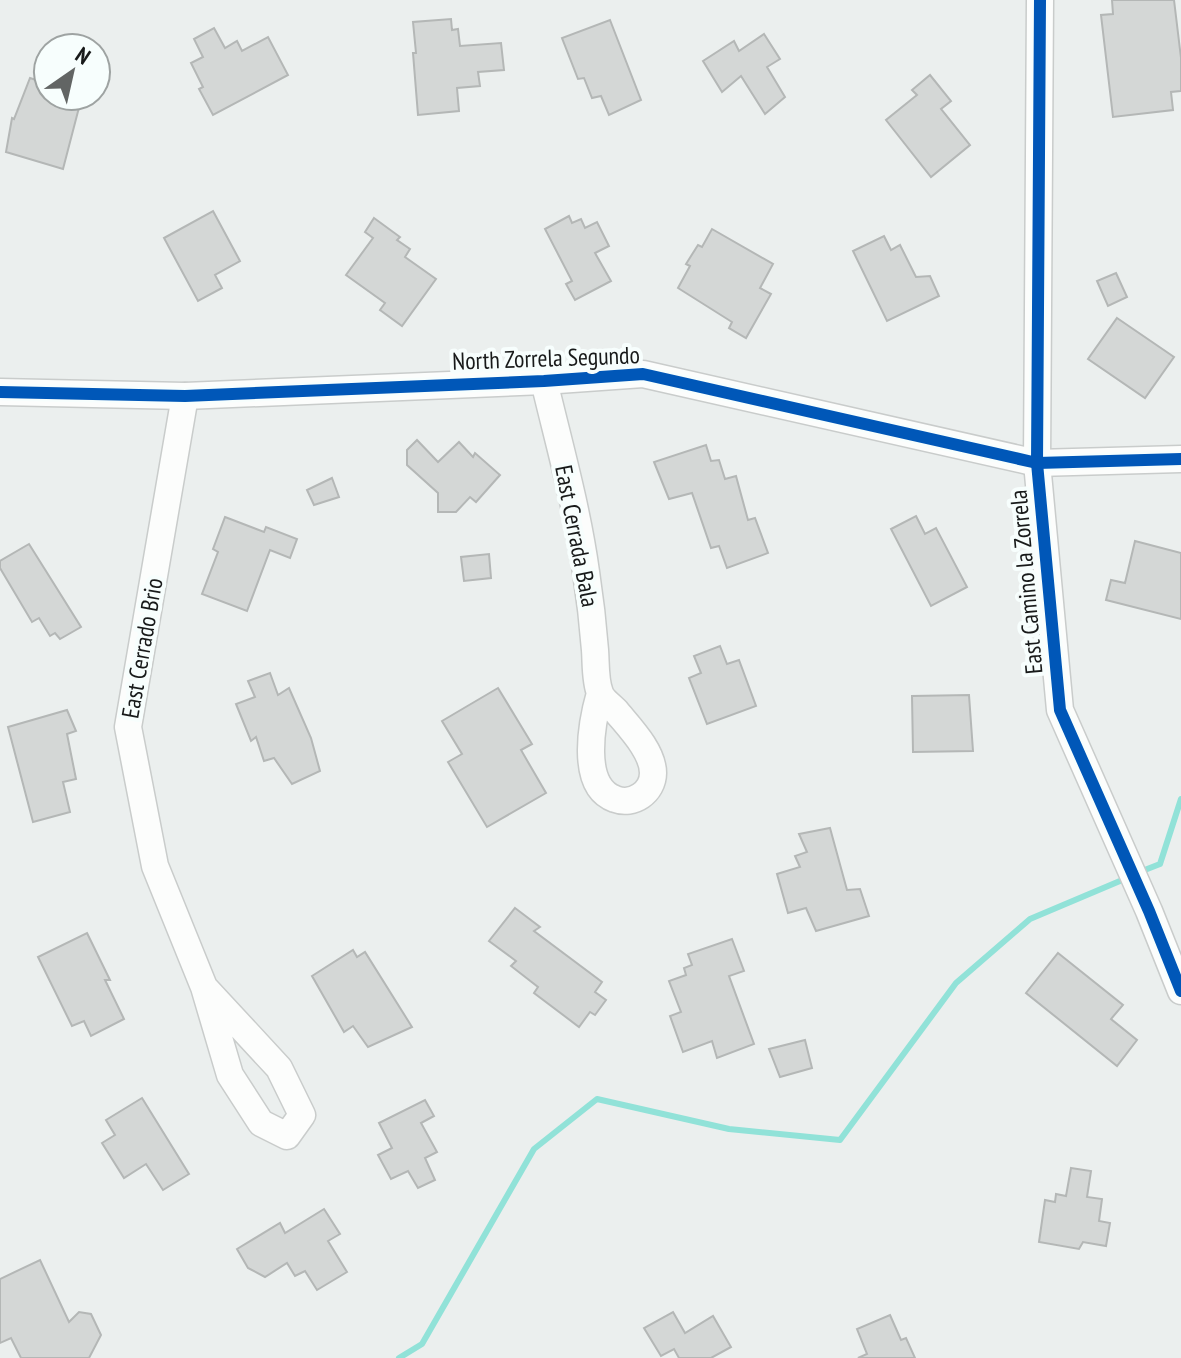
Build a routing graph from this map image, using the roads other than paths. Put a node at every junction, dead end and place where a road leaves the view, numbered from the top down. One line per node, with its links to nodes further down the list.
1 (1040, 0): 6 (street, East Camino la Zorrela)
2 (544, 381): 4 (street, North Zorrela Segundo); 6 (street, North Zorrela Segundo); 7 (street, East Cerrada Bala)
3 (0, 392): 4 (street, North Zorrela Segundo)
4 (185, 396): 8 (street, East Cerrado Brio)
5 (1181, 459): 6 (street, North Zorrela Segundo)
6 (1037, 463): 9 (street, East Camino la Zorrela)
7 (600, 693)
8 (204, 987): 8 (street, East Cerrado Brio)
9 (1181, 991)

